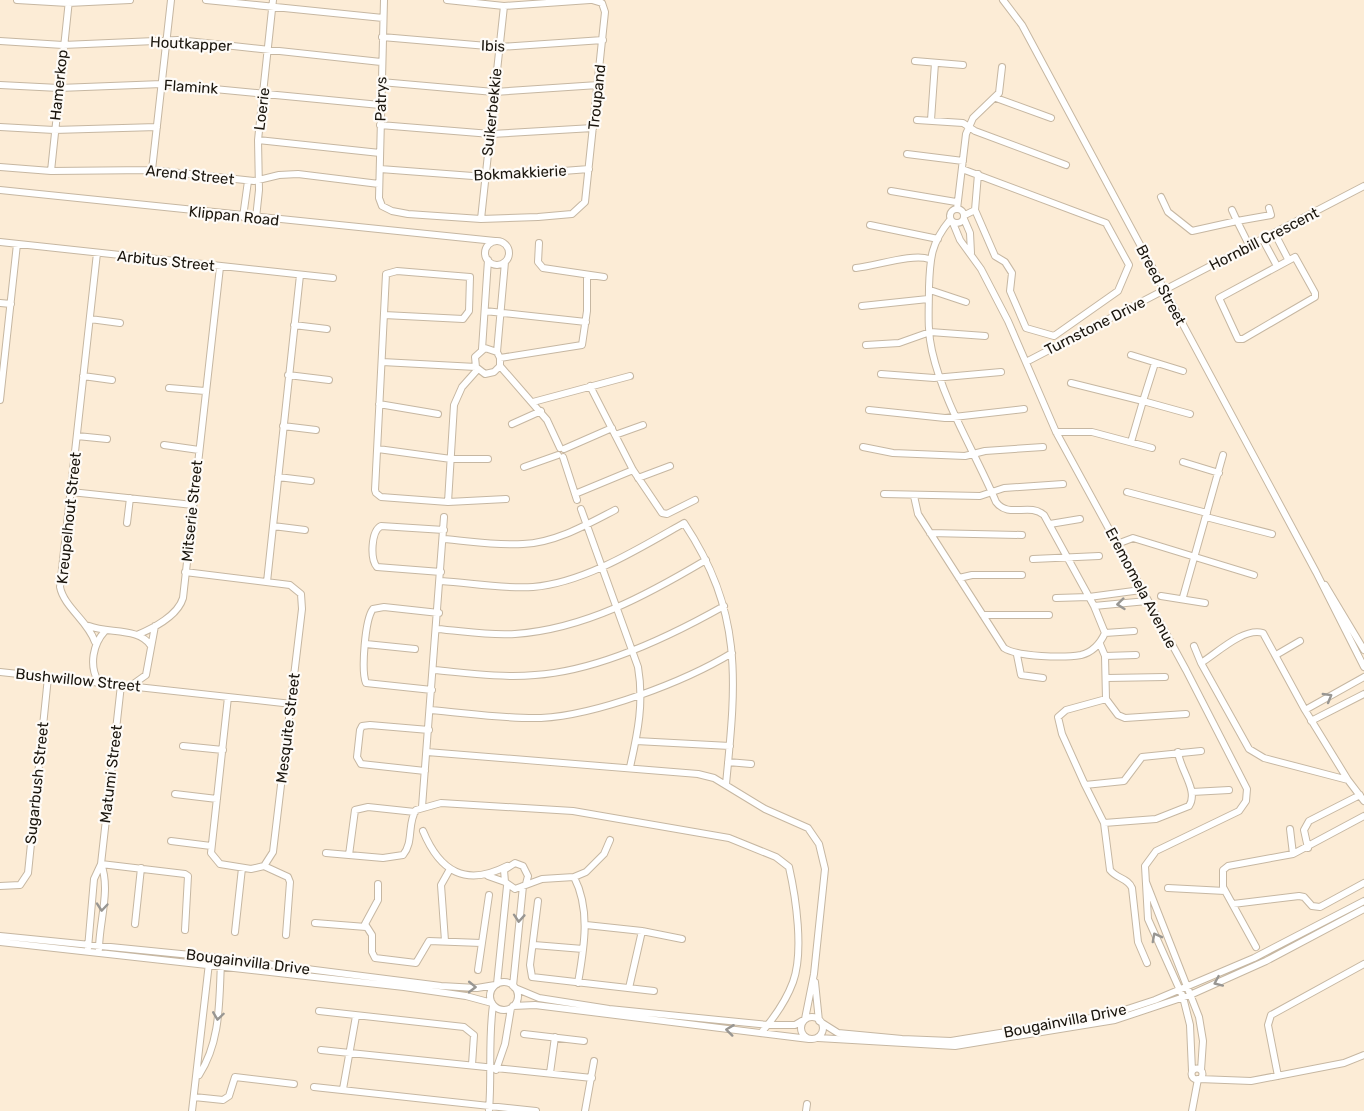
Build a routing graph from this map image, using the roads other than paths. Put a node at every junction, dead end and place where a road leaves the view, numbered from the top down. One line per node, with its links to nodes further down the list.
1 (17, 0): 9 (street)
2 (130, 0): 9 (street)
3 (171, 0): 14 (street)
4 (206, 0): 10 (street)
5 (384, 0): 12 (street, Patrys)
6 (447, 0): 11 (street)
7 (591, 0): 11 (street); 15 (street, Troupand)
8 (1003, 0): 99 (street, Breed Street)
9 (68, 2): 17 (street, Hamerkop)
10 (273, 4): 12 (street); 19 (street, Loerie)
11 (504, 6): 18 (street, Suikerbekkie)
12 (383, 18): 13 (street, Patrys)
13 (382, 37): 18 (street, Ibis); 21 (street, Patrys)
14 (168, 40): 17 (street, Houtkapper); 19 (street, Houtkapper); 26 (street)
15 (603, 40): 18 (street, Ibis); 28 (street, Troupand)
16 (0, 41): 17 (street, Houtkapper)
17 (63, 45): 29 (street, Hamerkop)
18 (499, 47): 30 (street, Suikerbekkie)
19 (268, 50): 21 (street, Houtkapper); 31 (street, Loerie)
20 (915, 61): 22 (street)
21 (381, 62): 25 (street, Patrys)
22 (935, 63): 23 (street); 36 (street)
23 (963, 65)
24 (1002, 68): 32 (street)
25 (381, 82): 30 (street); 33 (street, Patrys)
26 (162, 84): 29 (street, Flamink); 31 (street, Flamink); 40 (street)
27 (0, 85): 29 (street, Flamink)
28 (598, 85): 30 (street); 41 (street, Troupand)
29 (59, 88): 42 (street, Hamerkop)
30 (494, 92): 43 (street, Suikerbekkie)
31 (264, 94): 33 (street, Flamink); 44 (street, Loerie)
32 (996, 99): 34 (street); 38 (street)
33 (380, 105): 37 (street, Patrys)
34 (1051, 118)
35 (917, 120): 36 (street)
36 (931, 120): 38 (street)
37 (380, 125): 43 (street); 45 (street, Patrys)
38 (968, 126): 47 (street); 48 (street)
39 (0, 127): 42 (street)
40 (157, 127): 42 (street); 53 (street)
41 (593, 128): 43 (street); 51 (street, Troupand)
42 (54, 130): 54 (street, Hamerkop)
43 (490, 135): 56 (street, Suikerbekkie)
44 (258, 140): 45 (street); 58 (street, Loerie)
45 (380, 153): 50 (street, Patrys)
46 (907, 154): 47 (street)
47 (963, 161): 52 (street)
48 (1066, 165)
49 (0, 167): 54 (street, Arend Street)
50 (380, 169): 56 (street, Bokmakkierie); 59 (street, Patrys)
51 (589, 169): 56 (street, Bokmakkierie); 71 (street, Troupand)
52 (962, 169): 55 (street); 64 (street)
53 (152, 170): 54 (street, Arend Street); 57 (street, Arend Street)
54 (51, 171)
55 (978, 174): 66 (street); 66 (street)
56 (486, 177): 71 (street, Suikerbekkie)
57 (248, 181): 58 (street, Arend Street); 68 (street)
58 (258, 181): 59 (street, Arend Street); 70 (street, Loerie)
59 (379, 184): 71 (street, Patrys)
60 (1364, 186): 75 (street, Hornbill Crescent)
61 (0, 190): 68 (street, Klippan Road)
62 (891, 191): 64 (street)
63 (1161, 197): 73 (street)
64 (957, 205): 69 (street); 72 (street)
65 (1269, 208): 73 (street)
66 (975, 210): 69 (street)
67 (1232, 210): 73 (street)
68 (243, 217): 70 (street, Klippan Road)
69 (964, 217): 72 (street); 86 (street, Eremomela Avenue)
70 (256, 218): 76 (street, Klippan Road)
71 (481, 219)
72 (952, 221): 77 (street); 86 (street, Eremomela Avenue)
73 (1237, 221): 83 (street)
74 (870, 225): 77 (street)
75 (1275, 234): 78 (street, Hornbill Crescent); 88 (street)
76 (468, 239): 80 (street, Klippan Road); 84 (street, Klippan Road)
77 (938, 239): 87 (street)
78 (1263, 240): 83 (street, Hornbill Crescent); 91 (street)
79 (0, 242): 82 (street, Arbitus Street)
80 (495, 242): 84 (street); 90 (street)
81 (539, 243): 95 (street)
82 (17, 244): 85 (street, Arbitus Street); 103 (street)
83 (1250, 247): 99 (street, Hornbill Crescent)
84 (486, 249): 89 (street)
85 (97, 253): 92 (street, Arbitus Street); 108 (street, Kreupelhout Street)
86 (971, 254): 121 (street, Eremomela Avenue)
87 (929, 259): 93 (street); 98 (street)
88 (1288, 259): 91 (street); 91 (street)
89 (488, 260): 90 (street); 105 (street)
90 (505, 262): 106 (street)
91 (1277, 266)
92 (220, 267): 94 (street, Arbitus Street); 137 (street, Mitserie Street)
93 (856, 268)
94 (300, 275): 97 (street, Arbitus Street); 111 (street)
95 (587, 276): 96 (street); 109 (street)
96 (604, 277)
97 (333, 278)
98 (930, 290): 100 (street); 101 (street)
99 (1164, 291): 121 (street, Turnstone Drive); 212 (street, Breed Street)
100 (928, 299): 104 (street); 113 (street)
101 (966, 302)
102 (0, 303): 103 (street)
103 (11, 304): 117 (street)
104 (862, 306)
105 (485, 310): 106 (street); 116 (street)
106 (502, 312): 109 (street); 118 (street)
107 (384, 315): 107 (street); 120 (street)
108 (90, 319): 110 (street); 129 (street, Kreupelhout Street)
109 (586, 322): 118 (street)
110 (120, 323)
111 (294, 325): 112 (street); 128 (street)
112 (327, 328)
113 (930, 332): 114 (street); 115 (street); 131 (street)
114 (985, 336)
115 (866, 345)
116 (482, 349): 118 (street); 124 (street)
117 (2, 355): 138 (street)
118 (499, 355): 123 (street)
119 (1131, 356): 122 (street)
120 (382, 362): 124 (street); 141 (street)
121 (1026, 362): 153 (street, Eremomela Avenue)
122 (1155, 363): 125 (street); 139 (street)
123 (500, 366): 124 (street); 140 (street)
124 (477, 368): 167 (street)
125 (1183, 371)
126 (1001, 372): 131 (street)
127 (881, 374): 131 (street)
128 (288, 375): 133 (street); 150 (street)
129 (83, 376): 132 (street); 155 (street, Kreupelhout Street)
130 (630, 376): 135 (street)
131 (941, 377): 147 (street)
132 (112, 380)
133 (329, 380)
134 (1071, 383): 139 (street)
135 (590, 386): 140 (street); 151 (street)
136 (170, 388): 137 (street)
137 (205, 391): 163 (street, Mitserie Street)
138 (0, 400)
139 (1143, 401): 146 (street); 157 (street)
140 (533, 402): 144 (street)
141 (379, 404): 145 (street); 162 (street)
142 (869, 410): 147 (street)
143 (1024, 410): 147 (street)
144 (541, 411): 148 (street); 164 (street)
145 (438, 414)
146 (1190, 414)
147 (956, 416): 165 (street)
148 (512, 424)
149 (643, 425): 154 (street)
150 (283, 426): 152 (street); 174 (street)
151 (612, 428): 154 (street); 164 (street)
152 (316, 430)
153 (1056, 432): 157 (street); 203 (street, Eremomela Avenue)
154 (615, 435): 172 (street)
155 (77, 436): 156 (street, Kreupelhout Street); 179 (street, Kreupelhout Street)
156 (106, 439)
157 (1131, 442): 161 (street)
158 (164, 445): 163 (street, Mitserie Street)
159 (863, 447): 165 (street)
160 (1043, 447): 165 (street)
161 (1152, 448)
162 (378, 449): 167 (street); 186 (street)
163 (199, 450): 187 (street, Mitserie Street)
164 (561, 452): 171 (street); 172 (street)
165 (974, 454): 178 (street)
166 (1223, 455): 173 (street)
167 (451, 459): 168 (street); 186 (street)
168 (488, 459)
169 (1183, 462): 173 (street)
170 (670, 466): 175 (street)
171 (524, 467)
172 (633, 470): 175 (street)
173 (1219, 473): 190 (street)
174 (278, 477): 176 (street); 196 (street)
175 (638, 478): 185 (street)
176 (311, 481)
177 (1063, 484): 178 (street)
178 (991, 491): 182 (street); 194 (street)
179 (71, 492): 183 (street); 231 (street, Kreupelhout Street)
180 (1127, 492): 190 (street)
181 (884, 494): 182 (street)
182 (914, 496): 199 (street)
183 (130, 498): 187 (street); 193 (street)
184 (506, 499): 186 (street)
185 (695, 500)
186 (448, 502)
187 (192, 505): 210 (street, Mitserie Street)
188 (581, 508): 195 (street)
189 (615, 510): 195 (street)
190 (1206, 515): 200 (street); 205 (street)
191 (444, 517): 198 (street)
192 (1080, 519): 194 (street)
193 (127, 523)
194 (1050, 524): 206 (street)
195 (587, 525): 202 (street); 209 (street)
196 (273, 526): 197 (street); 217 (street)
197 (305, 530)
198 (444, 530): 202 (street); 211 (street)
199 (930, 533): 201 (street); 215 (street)
200 (1272, 534)
201 (1022, 535)
202 (443, 538): 211 (street)
203 (1117, 544): 205 (street); 218 (street, Eremomela Avenue)
204 (1099, 556): 206 (street)
205 (1194, 558): 214 (street); 221 (street)
206 (1068, 559): 208 (street); 220 (street)
207 (706, 560): 209 (street); 225 (street); 227 (street)
208 (1033, 560)
209 (603, 567): 216 (street); 227 (street)
210 (185, 572): 217 (street); 232 (street)
211 (441, 572): 216 (street)
212 (1316, 572): 246 (street, Breed Street); 254 (street, Breed Street)
213 (1022, 575): 215 (street)
214 (1254, 575)
215 (959, 578): 229 (street)
216 (441, 581): 228 (street)
217 (267, 582): 273 (street, Mesquite Street)
218 (1141, 590): 220 (street); 223 (street, Eremomela Avenue)
219 (1161, 596): 221 (street)
220 (1089, 597): 222 (street); 226 (street)
221 (1184, 597): 224 (street)
222 (1056, 598)
223 (1147, 601): 226 (street, one-way to 226); 320 (street, Eremomela Avenue)
224 (1205, 603)
225 (724, 606): 245 (street); 247 (street)
226 (1094, 606): 236 (street)
227 (618, 609): 233 (street); 245 (street)
228 (438, 613): 233 (street); 240 (street)
229 (983, 615): 230 (street); 248 (street)
230 (1048, 615)
231 (89, 626): 234 (street); 239 (street, Kreupelhout Street)
232 (155, 626): 237 (street); 242 (street)
233 (437, 629): 255 (street)
234 (105, 631): 237 (street); 239 (street)
235 (1134, 631): 236 (street)
236 (1105, 633): 241 (street)
237 (138, 635): 242 (street)
238 (1300, 641): 250 (street)
239 (95, 642): 253 (street)
240 (366, 644): 244 (street); 268 (street)
241 (1100, 644): 248 (street); 251 (street)
242 (151, 646): 256 (street)
243 (1194, 646): 252 (street)
244 (415, 649)
245 (633, 650): 255 (street); 269 (street)
246 (1364, 650)
247 (732, 653): 269 (street); 281 (street)
248 (1017, 654): 261 (street)
249 (1136, 655): 251 (street)
250 (1276, 655): 252 (street); 275 (street)
251 (1105, 656): 262 (street)
252 (1202, 663): 290 (street)
253 (93, 666): 263 (street); 264 (street)
254 (1364, 668)
255 (434, 670): 268 (street)
256 (147, 671): 266 (street); 267 (street, Bushwillow Street)
257 (0, 672): 258 (street, Bushwillow Street)
258 (48, 677): 263 (street, Bushwillow Street); 326 (street, Sugarbush Street)
259 (1165, 677): 262 (street)
260 (1364, 677): 275 (street, one-way to 260)
261 (1043, 678)
262 (1107, 678): 272 (street)
263 (84, 680): 264 (street, Bushwillow Street)
264 (98, 681): 265 (street, Bushwillow Street)
265 (122, 685): 266 (street, Bushwillow Street); 311 (street, Matumi Street)
266 (132, 686): 267 (street, Bushwillow Street)
267 (157, 688): 271 (street, Bushwillow Street)
268 (432, 690): 274 (street)
269 (643, 693): 274 (street); 279 (street)
270 (1364, 694): 277 (street)
271 (228, 697): 273 (street, Bushwillow Street); 282 (street)
272 (1106, 699): 276 (street); 292 (street)
273 (292, 704): 312 (street, Mesquite Street)
274 (430, 710): 278 (street)
275 (1305, 710): 277 (street)
276 (1186, 714)
277 (1311, 721): 290 (street)
278 (429, 730): 284 (street); 289 (street)
279 (636, 741): 281 (street); 288 (street)
280 (183, 746): 282 (street)
281 (730, 746): 286 (street)
282 (223, 750): 297 (street)
283 (1202, 750): 285 (street)
284 (427, 752): 288 (street); 289 (street)
285 (1178, 752): 292 (street); 294 (street)
286 (728, 762): 287 (street); 291 (street)
287 (751, 764)
288 (630, 767): 291 (street)
289 (425, 771): 298 (street)
290 (1348, 780): 296 (street)
291 (726, 784): 358 (street)
292 (1085, 785): 301 (street)
293 (1229, 790): 294 (street)
294 (1192, 792): 301 (street)
295 (175, 794): 297 (street)
296 (1362, 798): 307 (street)
297 (217, 799): 306 (street)
298 (422, 807): 299 (street); 373 (street)
299 (415, 812): 310 (street); 310 (street)
300 (1364, 816): 307 (street)
301 (1104, 823): 354 (street)
302 (1290, 829): 309 (street)
303 (423, 831): 316 (street)
304 (610, 840): 319 (street)
305 (171, 841): 306 (street)
306 (211, 846): 315 (street)
307 (1308, 848): 309 (street)
308 (326, 853): 310 (street)
309 (1293, 854): 328 (street)
310 (349, 855)
311 (101, 864): 314 (street); 348 (street, Matumi Street); 350 (street, Matumi Street, one-way to 350)
312 (264, 866): 315 (street); 341 (street)
313 (507, 866): 317 (street); 318 (street); 324 (street)
314 (141, 868): 335 (street); 338 (street)
315 (242, 868): 340 (street)
316 (450, 868): 318 (street); 344 (street)
317 (526, 868): 321 (street); 325 (street)
318 (488, 876): 324 (street)
319 (574, 877): 321 (street); 336 (street)
320 (1144, 878): 363 (street, Eremomela Avenue); 363 (street, Eremomela Avenue, one-way to 320)
321 (542, 879): 325 (street)
322 (1364, 883): 332 (street)
323 (378, 884): 337 (street)
324 (506, 884): 325 (street); 360 (street)
325 (524, 885): 361 (street, one-way to 361)
326 (0, 886)
327 (1168, 888): 328 (street)
328 (1225, 891): 332 (street)
329 (489, 895): 346 (street)
330 (538, 901): 347 (street)
331 (1364, 901): 363 (street, Bougainvilla Drive)
332 (1233, 904): 349 (street)
333 (1364, 909): 365 (street, Bougainvilla Drive, one-way to 365)
334 (315, 923): 337 (street)
335 (135, 924)
336 (586, 925): 339 (street); 351 (street)
337 (366, 927): 344 (street)
338 (185, 930)
339 (642, 931): 343 (street); 362 (street)
340 (235, 932)
341 (286, 935)
342 (0, 936): 348 (street, Bougainvilla Drive)
343 (682, 939)
344 (445, 940): 346 (street)
345 (0, 942): 348 (street, Bougainvilla Drive)
346 (481, 943): 357 (street)
347 (534, 945): 351 (street); 359 (street)
348 (88, 947): 350 (street, Bougainvilla Drive)
349 (1256, 947)
350 (99, 948): 353 (street, Bougainvilla Drive)
351 (583, 950): 359 (street)
352 (221, 958): 353 (street, Bougainvilla Drive); 356 (street); 360 (street, Bougainvilla Drive, one-way to 360)
353 (209, 961): 356 (street, Bougainvilla Drive); 395 (street)
354 (1147, 963)
355 (1364, 964): 393 (street)
356 (220, 966): 366 (street, Bougainvilla Drive); 395 (street, one-way to 395)
357 (478, 970)
358 (814, 974): 370 (street); 371 (street)
359 (578, 983): 362 (street)
360 (496, 984): 361 (street, Bougainvilla Drive); 366 (street)
361 (514, 987): 367 (street); 373 (street, Bougainvilla Drive)
362 (629, 988): 364 (street)
363 (1184, 988): 365 (street, Eremomela Avenue); 372 (street, Bougainvilla Drive)
364 (654, 991)
365 (1187, 996): 372 (street, Bougainvilla Drive); 374 (street, Eremomela Avenue); 375 (street, Eremomela Avenue)
366 (492, 1004): 367 (street, Bougainvilla Drive); 388 (street)
367 (512, 1007): 376 (street, Bougainvilla Drive, one-way to 367); 389 (street)
368 (319, 1011): 369 (street)
369 (356, 1016): 384 (street); 387 (street)
370 (806, 1019): 371 (street, Bougainvilla Drive); 373 (street, Bougainvilla Drive); 379 (street)
371 (819, 1020): 380 (street); 381 (street, Bougainvilla Drive)
372 (1081, 1024): 381 (street, Bougainvilla Drive)
373 (768, 1026): 376 (street)
374 (1202, 1031): 375 (street); 390 (street, Eremomela Avenue)
375 (1191, 1032): 394 (street, Eremomela Avenue)
376 (761, 1033): 379 (street, Bougainvilla Drive)
377 (524, 1034): 378 (street)
378 (555, 1037): 382 (street); 391 (street)
379 (809, 1038): 380 (street, Bougainvilla Drive)
380 (818, 1038): 381 (street, Bougainvilla Drive)
381 (984, 1040)
382 (584, 1041)
383 (321, 1050): 384 (street)
384 (350, 1053): 387 (street); 400 (street)
385 (1364, 1055): 393 (street)
386 (594, 1061): 396 (street)
387 (472, 1065): 388 (street)
388 (488, 1067): 389 (street); 392 (street)
389 (498, 1068): 391 (street); 392 (street)
390 (1201, 1071): 394 (street); 394 (street); 397 (street)
391 (550, 1073): 396 (street)
392 (492, 1075): 402 (street)
393 (1278, 1076): 397 (street)
394 (1195, 1077): 397 (street); 406 (street, Eremomela Avenue)
395 (197, 1078): 401 (street)
396 (592, 1078): 405 (street)
397 (1215, 1080)
398 (294, 1084): 401 (street)
399 (314, 1087): 400 (street)
400 (343, 1089): 402 (street)
401 (194, 1097): 403 (street)
402 (489, 1109): 404 (street)
403 (192, 1111)
404 (536, 1111)
405 (585, 1111)
406 (1192, 1111)

